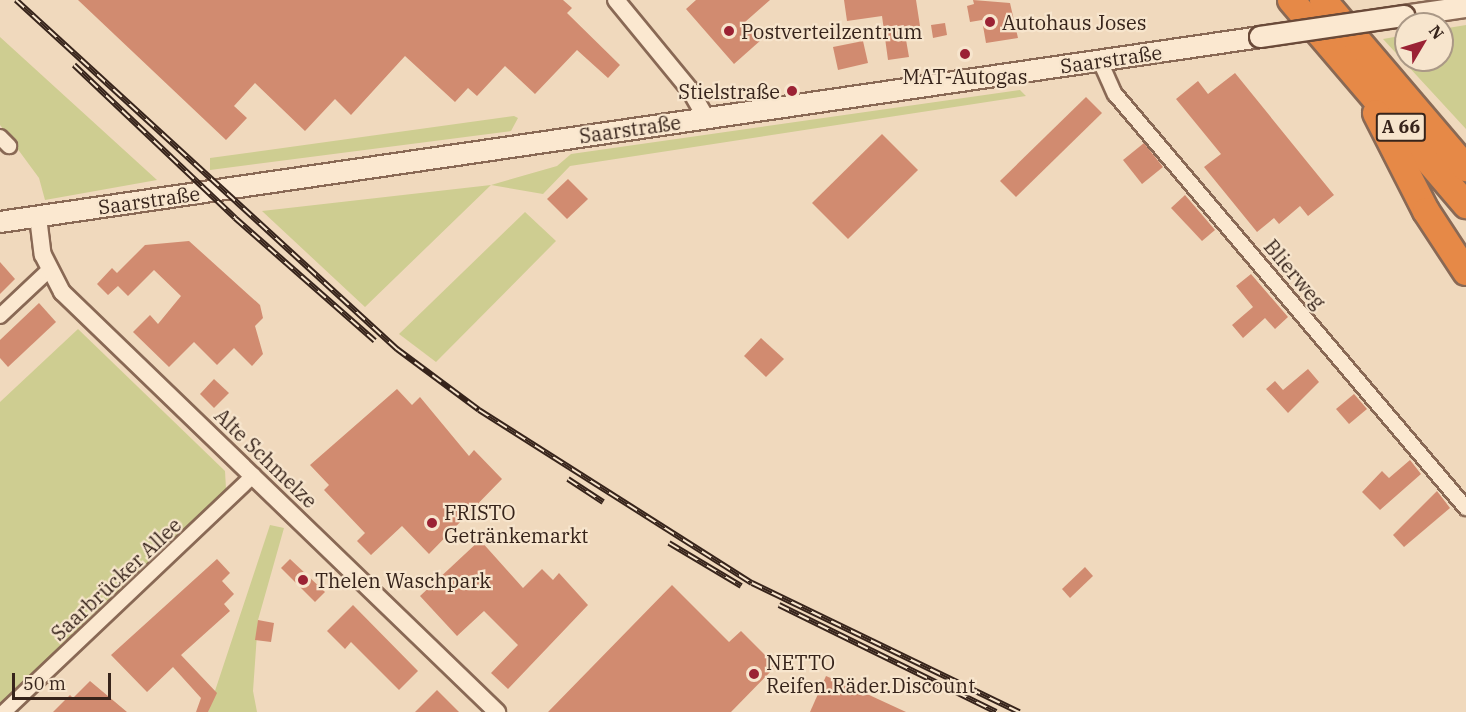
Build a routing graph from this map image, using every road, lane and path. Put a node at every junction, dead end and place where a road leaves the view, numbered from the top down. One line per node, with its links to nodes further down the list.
1 (616, 0): 8 (street)
2 (1291, 0): 5 (highway, A 66)
3 (1323, 0): 7 (highway, A 66)
4 (1466, 7): 6 (main road, Saarstraße, bridge)
5 (1336, 50): 11 (highway, A 66); 15 (highway)
6 (1100, 61): 8 (main road, Saarstraße); 18 (street, Blierweg)
7 (1393, 79): 9 (highway); 10 (highway, A 66)
8 (706, 117): 12 (main road, Saarstraße)
9 (1466, 144)
10 (1466, 168)
11 (1466, 205)
12 (38, 217): 13 (main road, Saarstraße); 14 (street, Alte Schmelze)
13 (0, 222)
14 (49, 270): 16 (street); 17 (street, Alte Schmelze)
15 (1466, 272)
16 (0, 316)
17 (254, 475): 19 (street, Saarbrücker Allee); 20 (street, Alte Schmelze)
18 (1466, 508)
19 (4, 712)
20 (497, 712)

